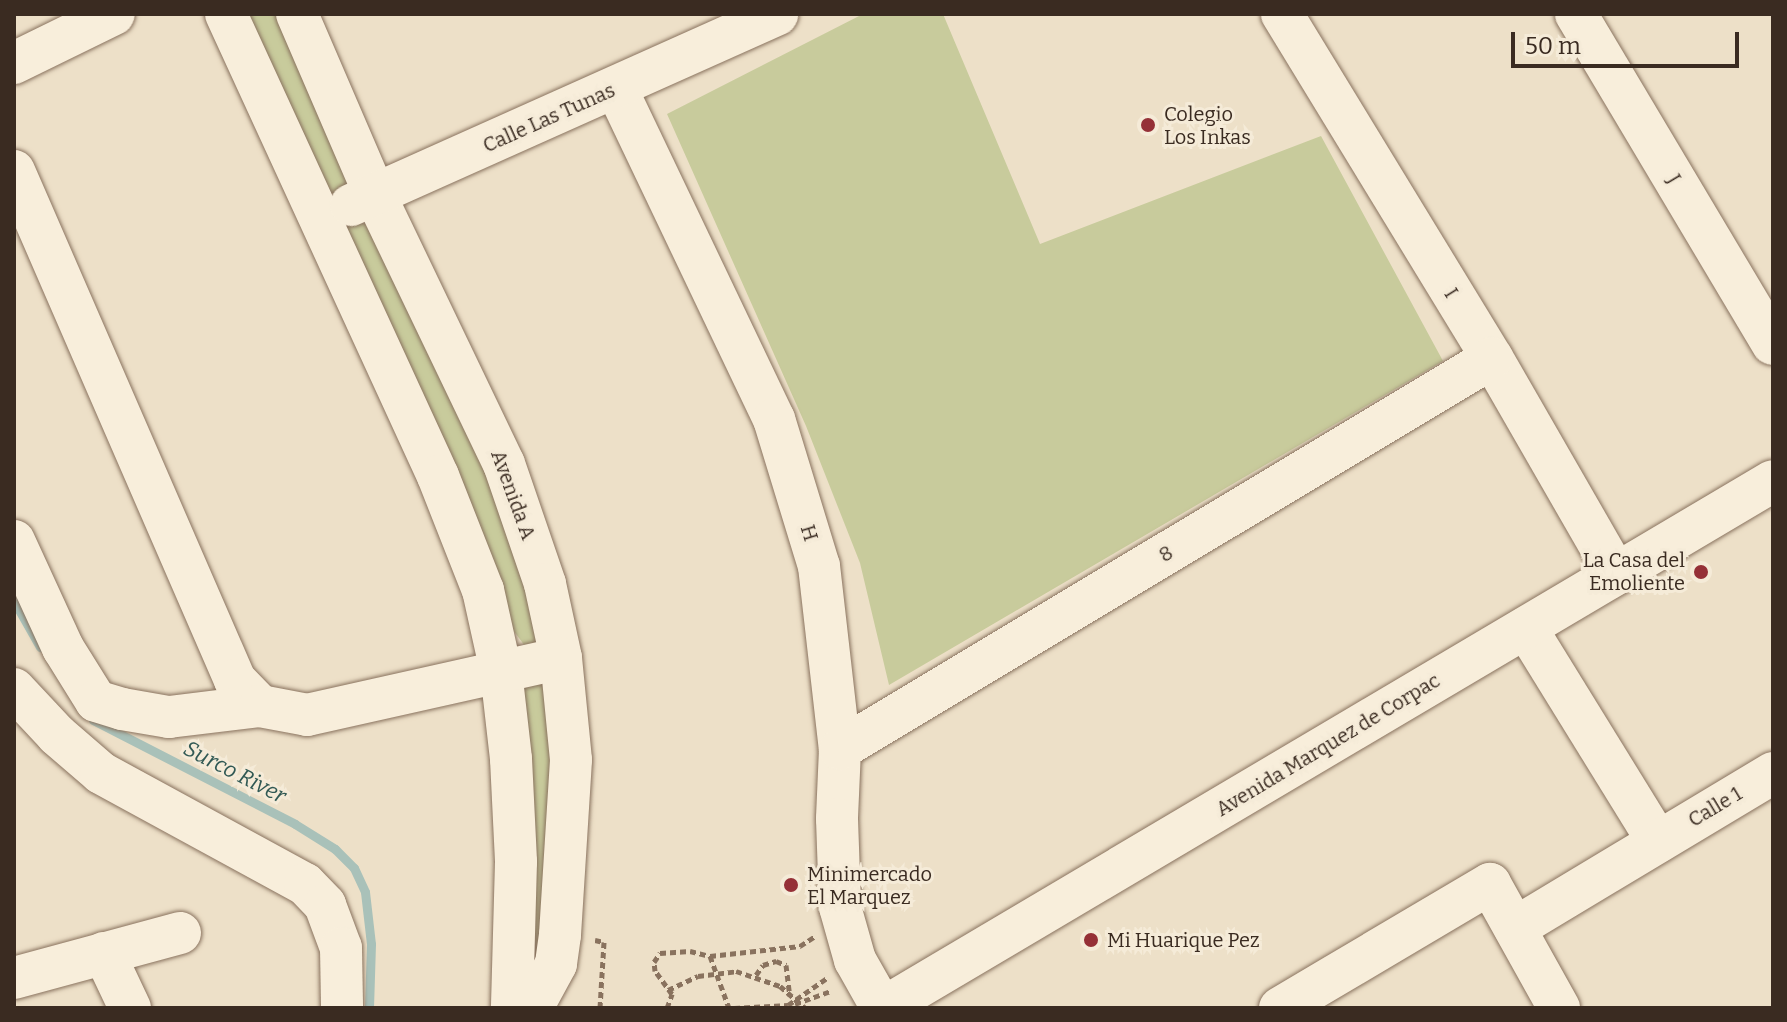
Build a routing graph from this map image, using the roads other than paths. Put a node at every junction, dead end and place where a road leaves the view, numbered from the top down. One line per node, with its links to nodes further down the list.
1 (114, 14): 7 (street)
2 (226, 14): 11 (street)
3 (297, 14): 10 (street, Avenida A)
4 (777, 14): 8 (street, Calle Las Tunas)
5 (1282, 14): 13 (street, I)
6 (1576, 14): 12 (street, J)
7 (14, 63)
8 (616, 88): 10 (street, Calle Las Tunas); 22 (street, H)
9 (14, 171): 21 (street)
10 (375, 195): 11 (street, Calle Las Tunas); 18 (street, Avenida A)
11 (319, 218): 19 (street)
12 (1773, 344)
13 (1492, 358): 16 (street, I); 22 (street, 8)
14 (1773, 481): 16 (street, Avenida Marquez de Corpac)
15 (14, 541): 21 (street)
16 (1616, 574): 17 (street, Avenida Marquez de Corpac)
17 (1526, 628): 24 (street); 28 (street, Avenida Marquez de Corpac)
18 (561, 658): 19 (street); 35 (street, Avenida A)
19 (501, 671): 21 (street); 34 (street)
20 (14, 689): 33 (street)
21 (260, 706)
22 (840, 749): 28 (street, H)
23 (1773, 773): 24 (street, Calle 1)
24 (1658, 842): 25 (street, Calle 1)
25 (1515, 928): 30 (street); 31 (street)
26 (180, 933): 27 (street)
27 (104, 953): 29 (street); 32 (street)
28 (866, 975)
29 (14, 978)
30 (1545, 1003)
31 (1287, 1006)
32 (130, 1008)
33 (342, 1008)
34 (512, 1008)
35 (532, 1008)

